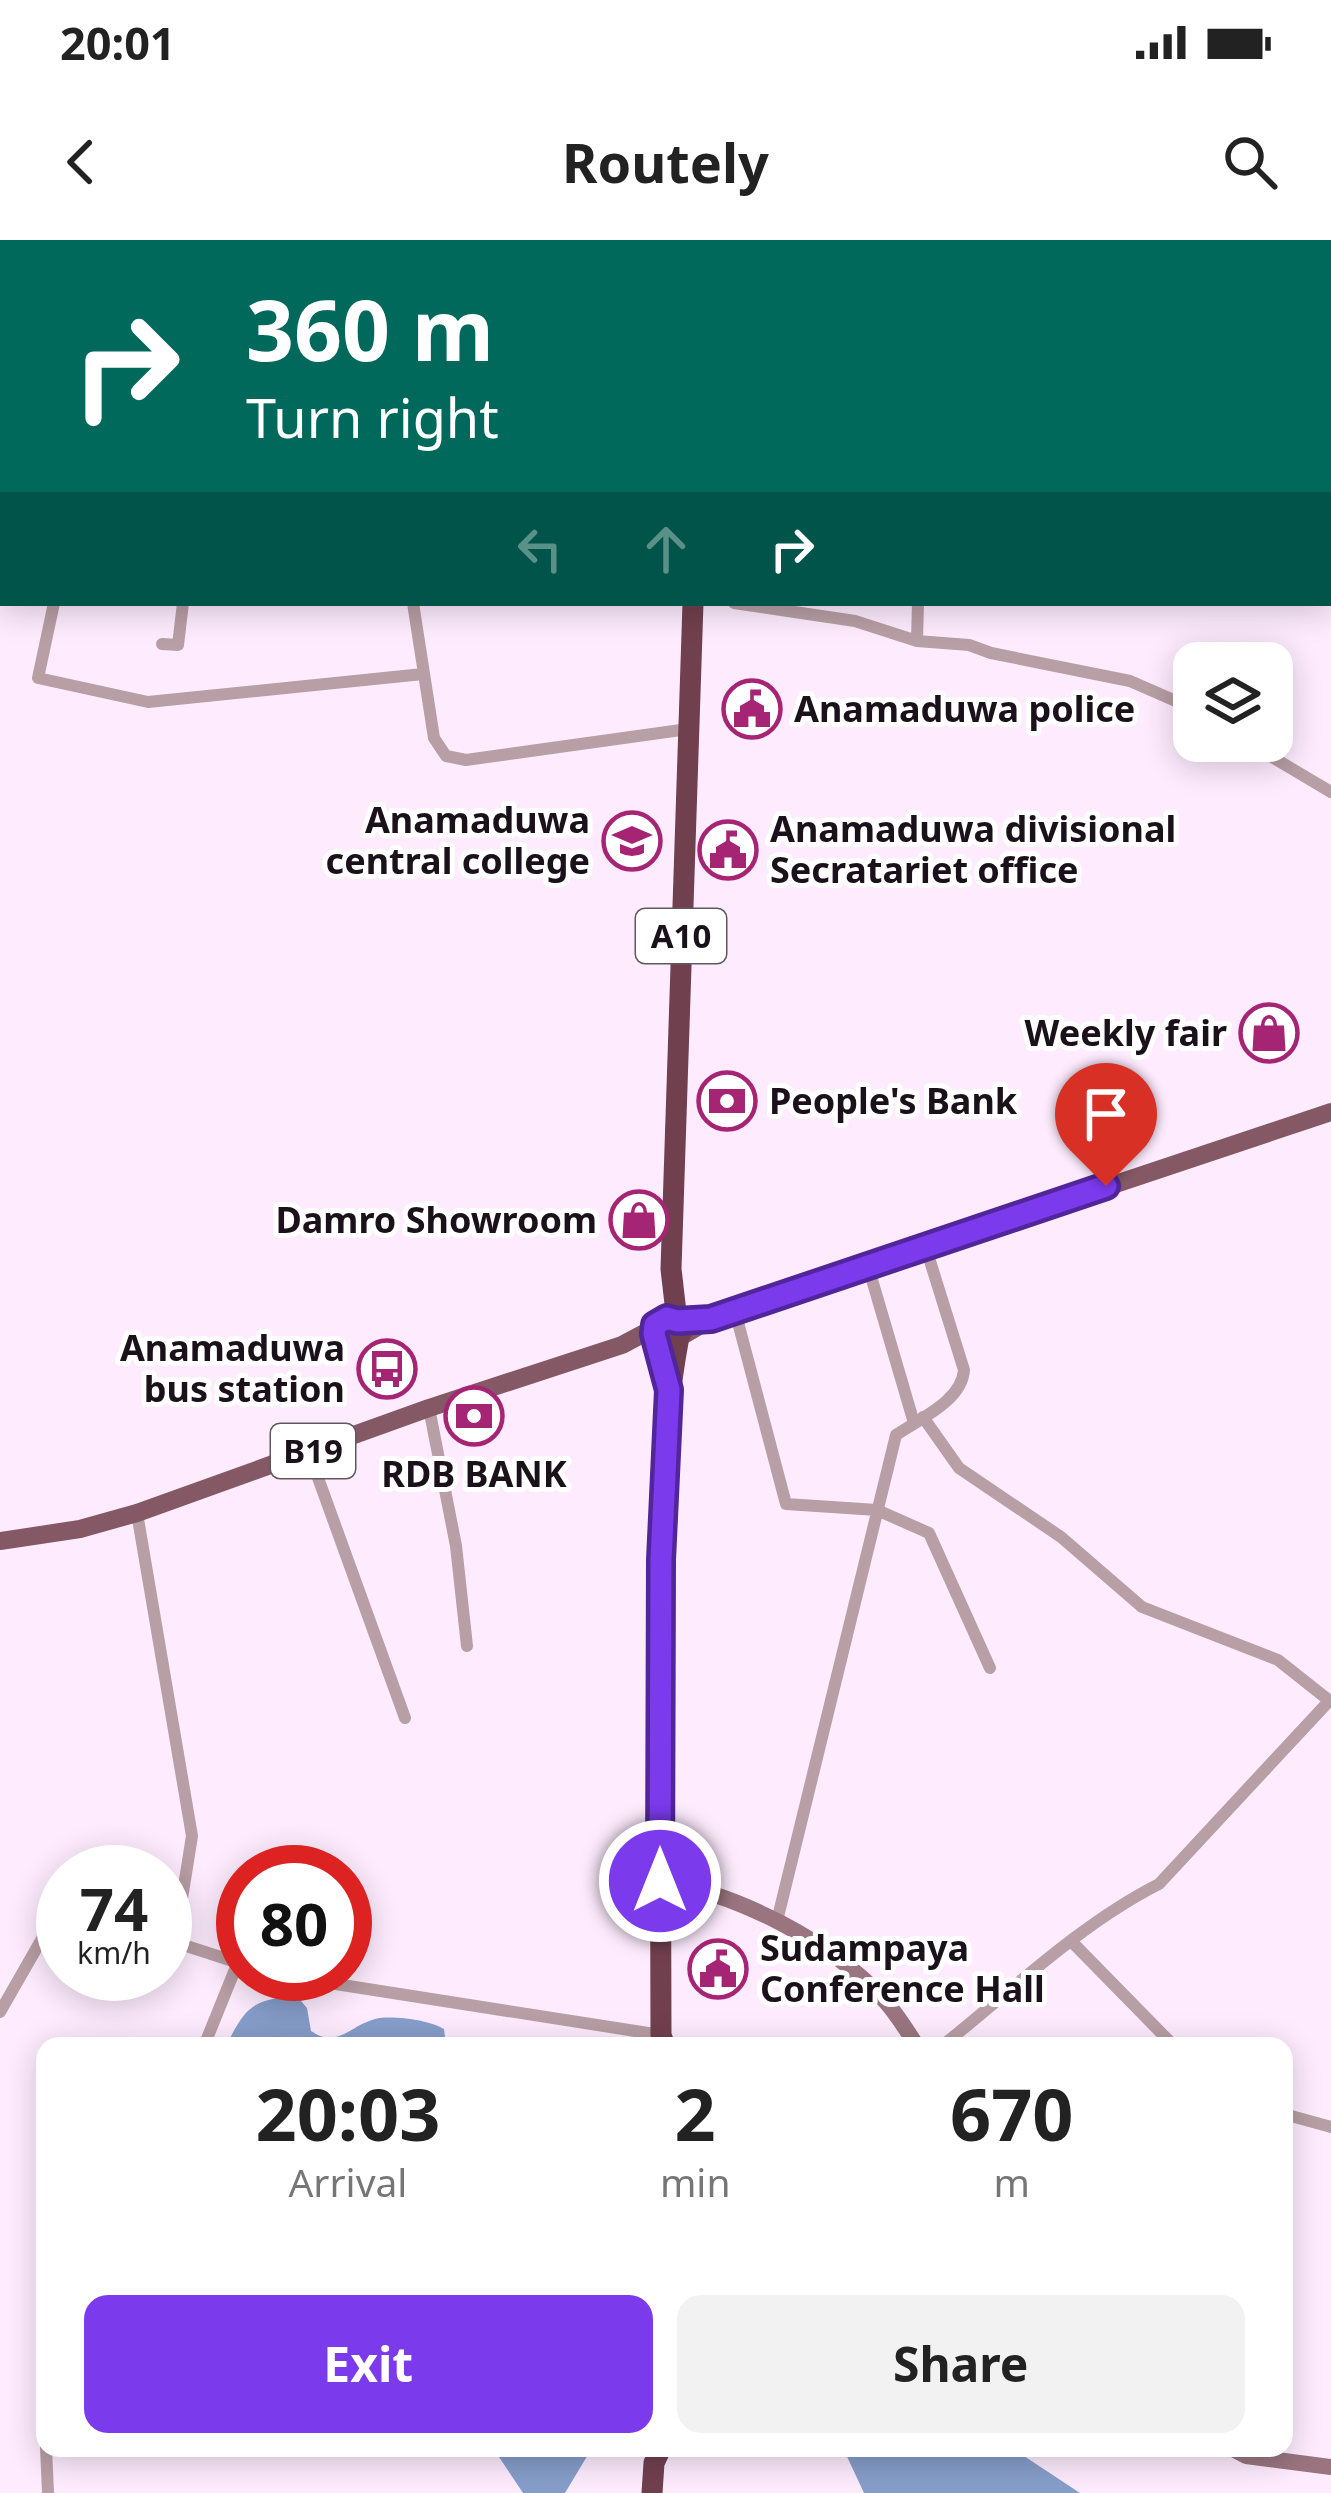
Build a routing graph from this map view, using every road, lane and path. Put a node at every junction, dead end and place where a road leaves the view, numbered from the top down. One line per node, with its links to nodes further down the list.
1 (52, 606): 9 (street)
2 (183, 606): 8 (street)
3 (413, 606): 9 (street)
4 (693, 606): 11 (highway, A10)
5 (754, 606): 7 (street)
6 (918, 606): 7 (street)
7 (917, 641): 10 (street)
8 (162, 644)
9 (423, 674): 11 (street)
10 (1173, 699)
11 (688, 729): 18 (highway, A10)
12 (1280, 762): 13 (street)
13 (1331, 793)
14 (1331, 1112): 15 (main road)
15 (926, 1245): 16 (main road); 20 (street)
16 (868, 1267): 17 (main road); 20 (street)
17 (735, 1311): 18 (main road); 22 (street)
18 (668, 1332): 19 (main road, B19); 30 (highway, A10)
19 (429, 1408): 21 (main road, B19); 25 (street)
20 (918, 1420): 22 (street); 27 (street)
21 (310, 1453): 23 (main road, B19); 28 (street)
22 (877, 1510): 26 (street); 31 (street)
23 (137, 1513): 24 (main road, B19); 29 (street)
24 (0, 1541)
25 (466, 1646)
26 (990, 1668)
27 (1330, 1701): 32 (street)
28 (405, 1718)
29 (190, 1845)
30 (660, 1881): 31 (street); 39 (highway, A10)
31 (777, 1921): 40 (street)
32 (1072, 1942): 41 (street); 42 (street)
33 (36, 1948): 36 (street)
34 (372, 1991): 38 (street)
35 (224, 2001): 37 (street)
36 (0, 2012)
37 (208, 2037)
38 (645, 2037)
39 (663, 2037)
40 (911, 2037)
41 (953, 2037)
42 (1165, 2037)
43 (1293, 2116): 44 (street)
44 (1331, 2127)
45 (46, 2457): 49 (street)
46 (657, 2457): 50 (highway)
47 (1254, 2457): 48 (street)
48 (1331, 2467)
49 (48, 2493)
50 (652, 2493)

